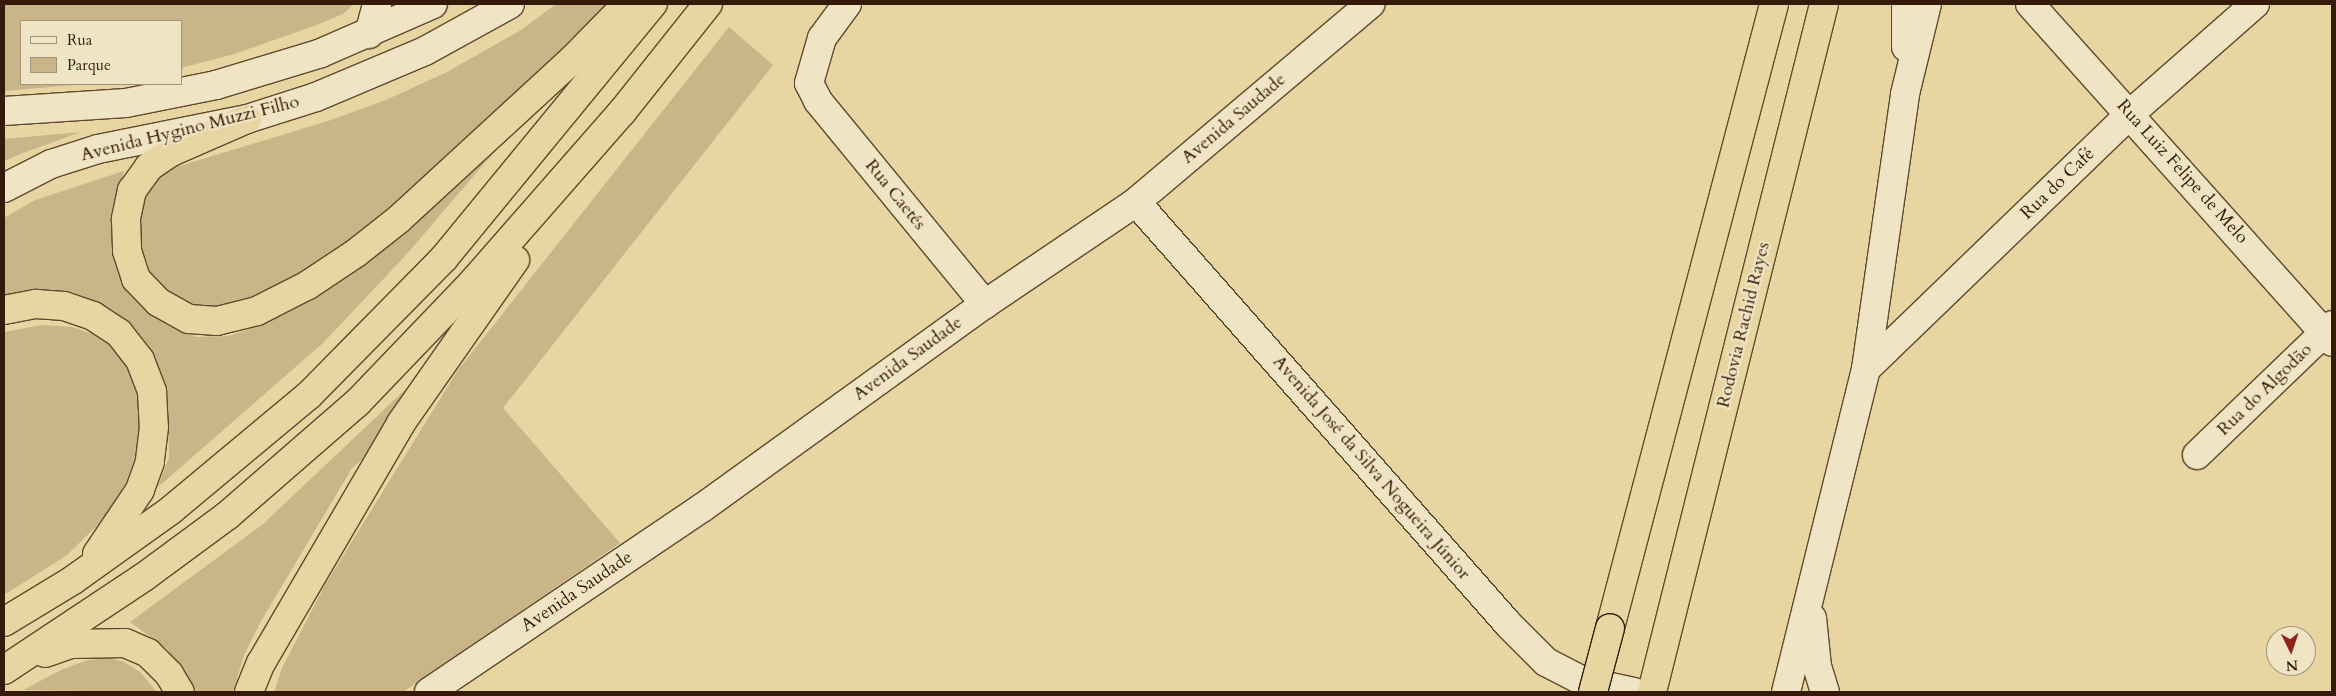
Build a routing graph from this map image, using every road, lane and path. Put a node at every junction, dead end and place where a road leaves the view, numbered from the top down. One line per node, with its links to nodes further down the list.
1 (377, 4): 15 (street)
2 (433, 4): 15 (street, Avenida Hygino Muzzi Filho)
3 (510, 4): 20 (street, Avenida Hygino Muzzi Filho)
4 (627, 4): 20 (highway)
5 (653, 4): 28 (highway)
6 (708, 4): 18 (highway)
7 (847, 4): 23 (street, Rua Caetés)
8 (1370, 4): 22 (street, Avenida Saudade)
9 (1774, 4): 37 (highway, bridge)
10 (1824, 4): 39 (highway, Rodovia Rachid Rayes)
11 (1906, 4): 16 (street)
12 (1927, 4): 16 (street)
13 (2030, 4): 19 (street, Rua Luiz Felipe de Melo)
14 (2255, 4): 19 (street, Rua do Café)
15 (369, 34): 17 (street, Avenida Hygino Muzzi Filho)
16 (1905, 94): 26 (street)
17 (4, 111)
18 (622, 112): 31 (highway); 32 (highway)
19 (2131, 113): 25 (street, Rua Luiz Felipe de Melo); 26 (street, Rua do Café)
20 (247, 119): 21 (street, Avenida Hygino Muzzi Filho)
21 (4, 188)
22 (1136, 202): 23 (street, Avenida Saudade); 38 (street, Avenida José da Silva Nogueira Júnior)
23 (985, 304): 36 (street, Avenida Saudade)
24 (4, 310): 28 (highway)
25 (2330, 333): 27 (street, Rua do Algodão)
26 (1866, 369): 29 (street)
27 (2197, 455)
28 (73, 580): 30 (highway)
29 (1810, 603): 40 (street); 41 (street)
30 (4, 622)
31 (261, 663): 34 (highway); 35 (highway)
32 (10, 667): 33 (highway)
33 (180, 692)
34 (249, 692)
35 (256, 692)
36 (430, 692)
37 (1593, 692)
38 (1634, 692)
39 (1652, 692)
40 (1786, 692)
41 (1825, 692)

